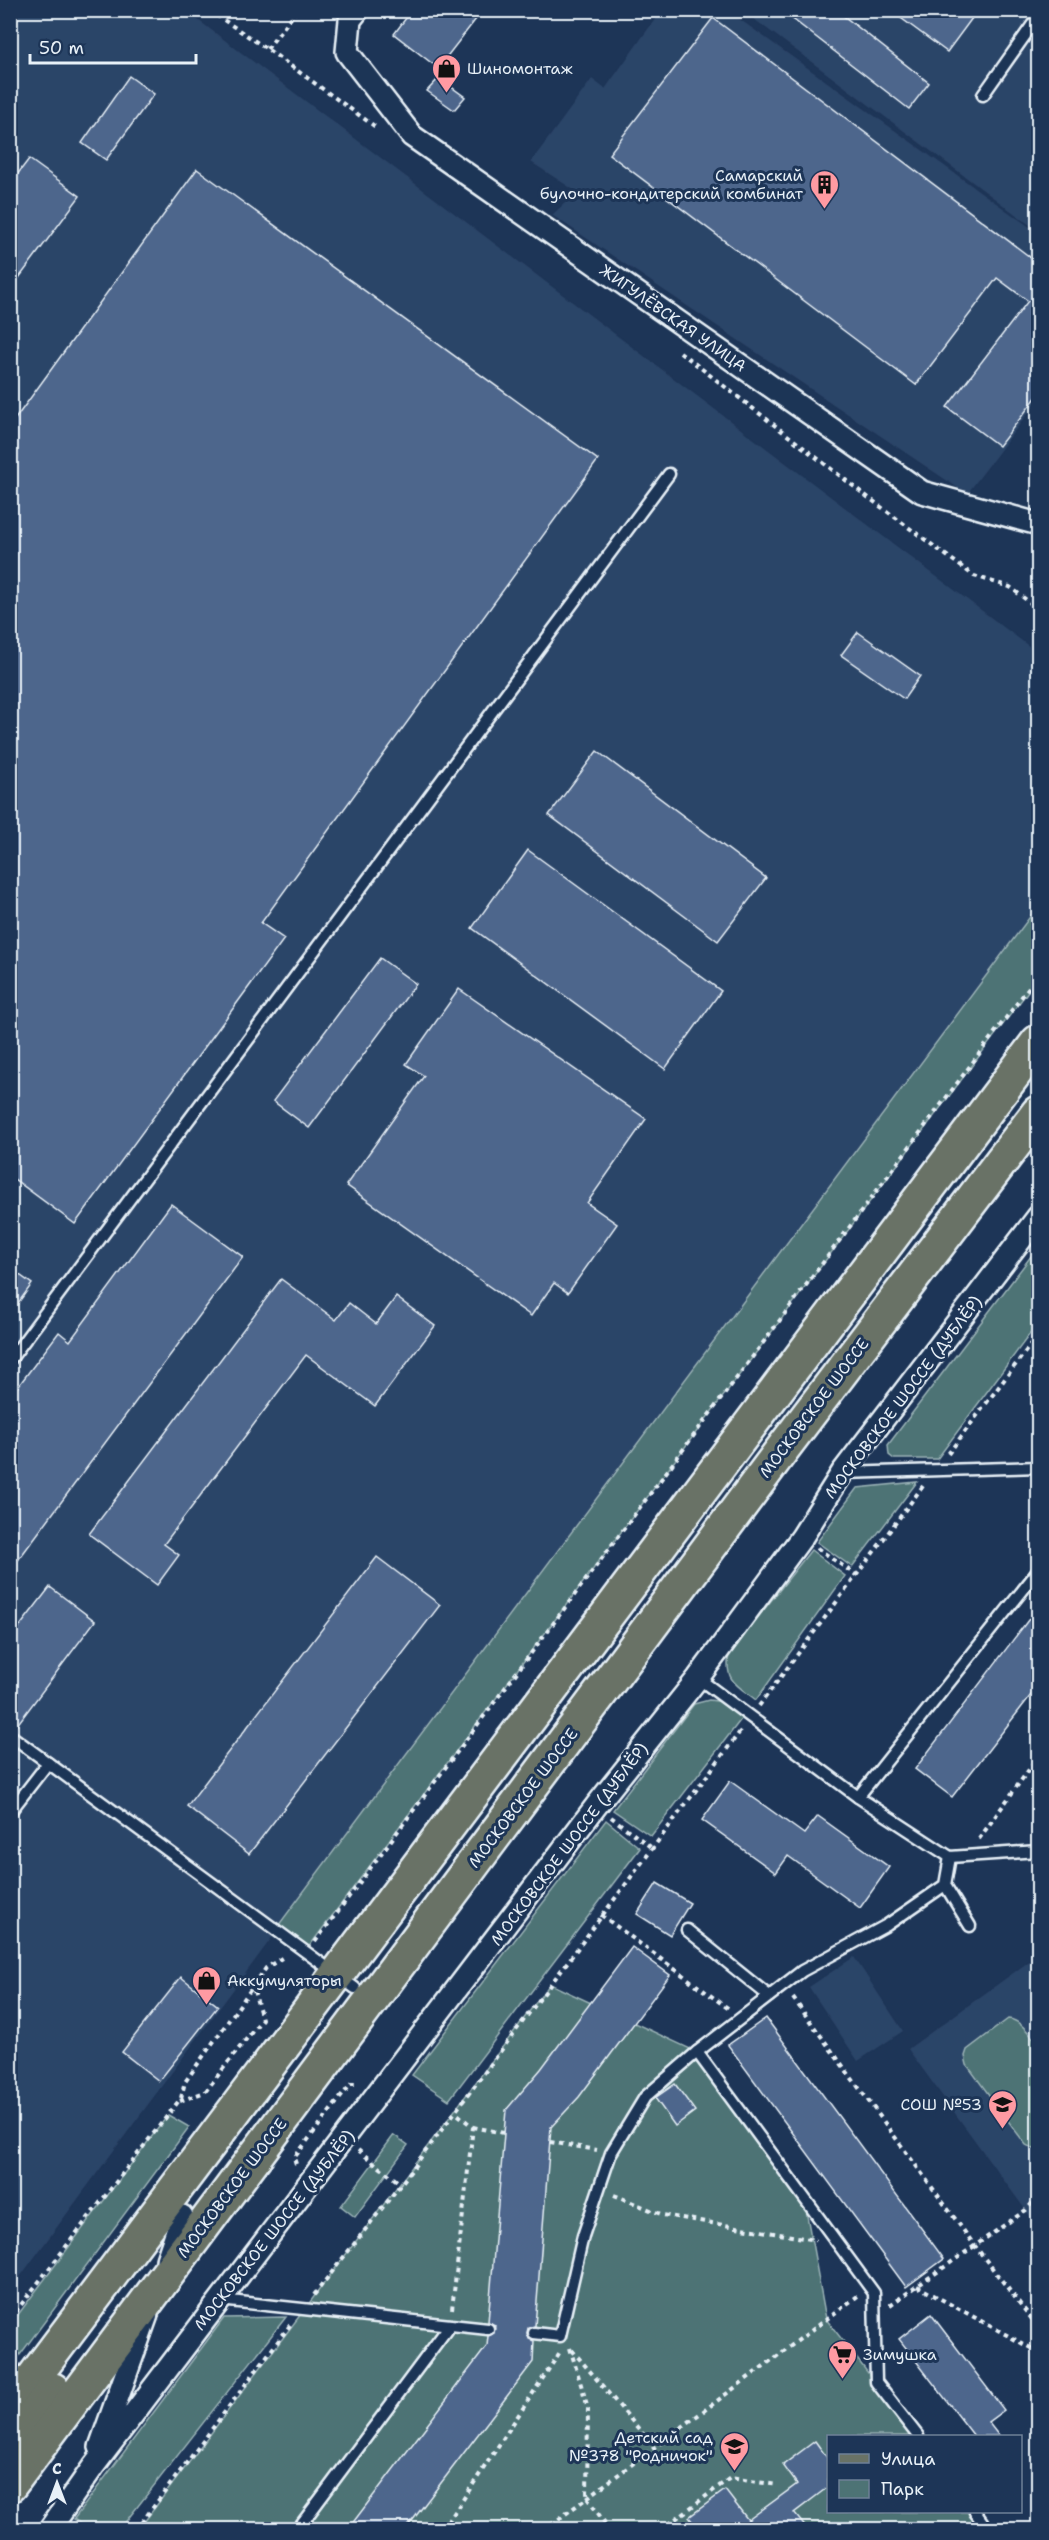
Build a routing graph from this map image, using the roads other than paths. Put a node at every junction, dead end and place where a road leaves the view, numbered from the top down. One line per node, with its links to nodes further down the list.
1 (358, 10): 5 (street, ЖИГУЛЁВСКАЯ УЛИЦА)
2 (1038, 17): 3 (lane)
3 (983, 95)
4 (669, 474): 10 (lane)
5 (1038, 524)
6 (1038, 1042): 24 (main road, МОСКОВСКОЕ ШОССЕ)
7 (1038, 1080): 24 (main road, МОСКОВСКОЕ ШОССЕ)
8 (1038, 1113): 28 (main road, МОСКОВСКОЕ ШОССЕ)
9 (1038, 1217): 12 (street, МОСКОВСКОЕ ШОССЕ (ДУБЛЁР))
10 (10, 1360)
11 (1038, 1467): 12 (lane)
12 (842, 1473): 14 (street, МОСКОВСКОЕ ШОССЕ (ДУБЛЁР))
13 (1038, 1571): 17 (lane)
14 (698, 1678): 17 (lane); 29 (street, МОСКОВСКОЕ ШОССЕ (ДУБЛЁР))
15 (10, 1736): 16 (lane)
16 (48, 1763): 18 (lane); 24 (lane)
17 (858, 1797): 20 (lane)
18 (10, 1812)
19 (1038, 1851): 20 (lane)
20 (950, 1857): 21 (lane)
21 (945, 1885): 22 (lane); 25 (lane)
22 (970, 1926)
23 (687, 1930): 25 (lane)
24 (346, 1981): 27 (main road, МОСКОВСКОЕ ШОССЕ); 33 (main road, МОСКОВСКОЕ ШОССЕ)
25 (769, 1996): 26 (lane)
26 (697, 2052): 32 (lane); 34 (lane)
27 (183, 2216): 28 (street, МОСКОВСКОЕ ШОССЕ (ДУБЛЁР)); 35 (main road, МОСКОВСКОЕ ШОССЕ)
28 (156, 2290): 36 (street, МОСКОВСКОЕ ШОССЕ (ДУБЛЁР)); 37 (main road, МОСКОВСКОЕ ШОССЕ)
29 (220, 2300): 30 (lane); 36 (street, МОСКОВСКОЕ ШОССЕ (ДУБЛЁР))
30 (450, 2325): 31 (lane); 40 (lane)
31 (488, 2329)
32 (534, 2333)
33 (10, 2409)
34 (917, 2435)
35 (10, 2447)
36 (93, 2467): 39 (street, МОСКОВСКОЕ ШОССЕ (ДУБЛЁР))
37 (10, 2485)
38 (976, 2513): 41 (lane)
39 (52, 2528)
40 (297, 2529)
41 (988, 2529)

